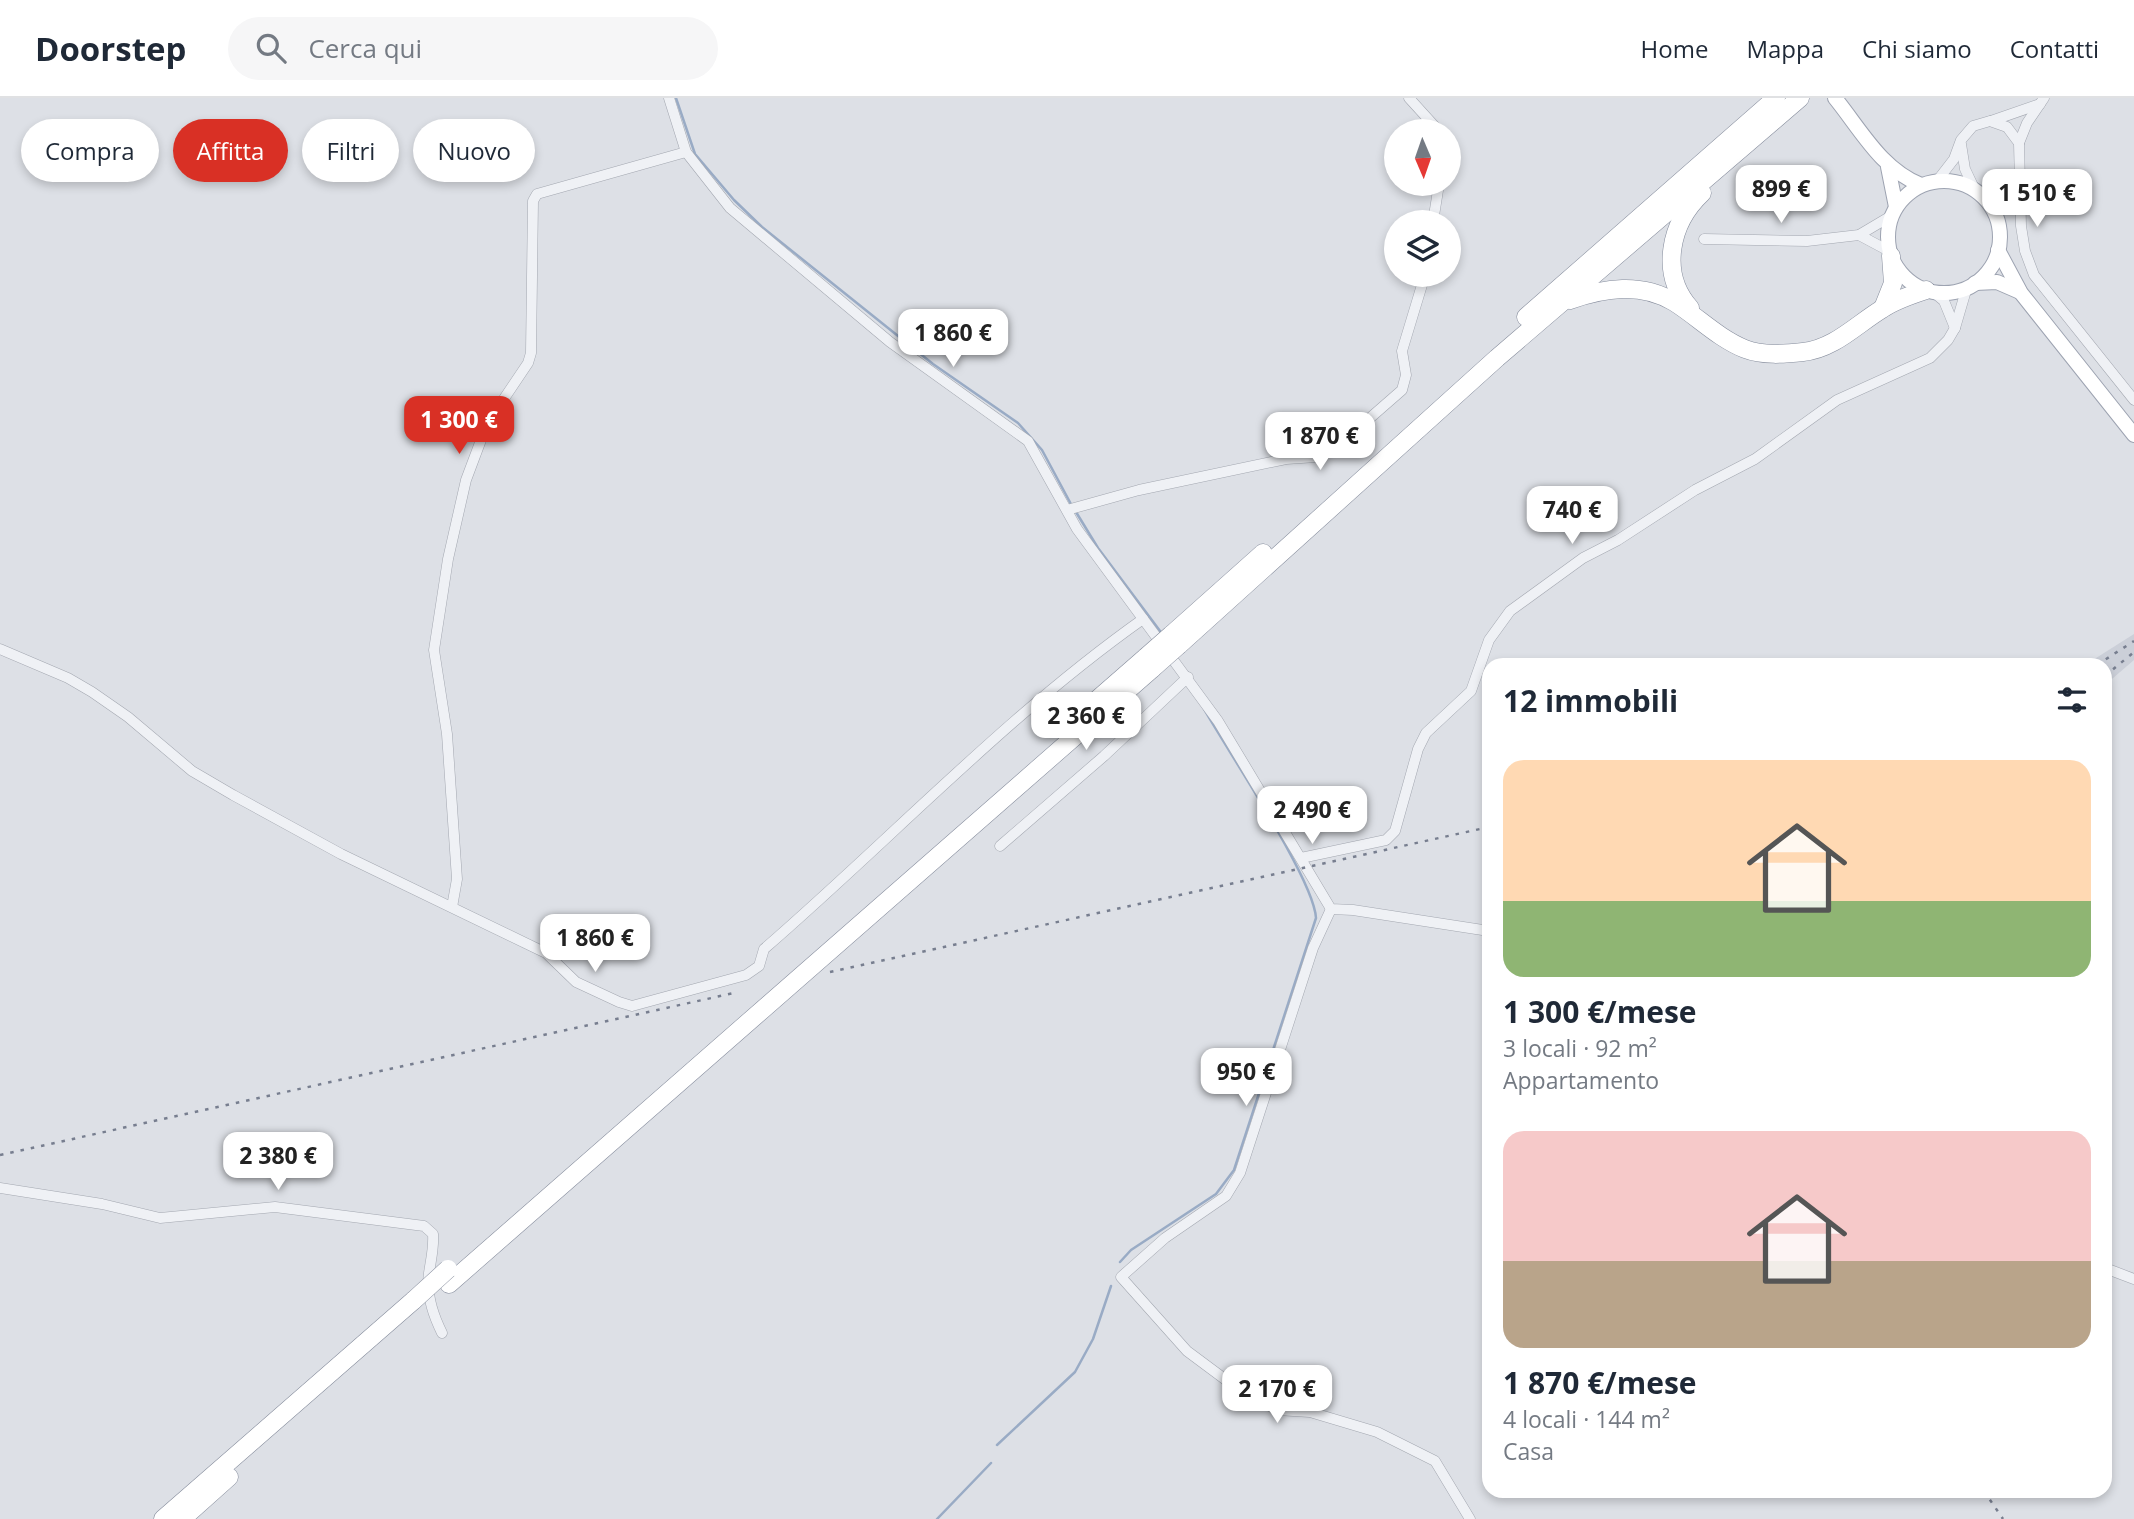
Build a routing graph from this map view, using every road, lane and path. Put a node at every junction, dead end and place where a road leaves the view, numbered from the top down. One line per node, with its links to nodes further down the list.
1 (669, 98): 12 (street)
2 (1409, 98): 7 (street)
3 (1776, 98): 34 (highway)
4 (1800, 98): 11 (highway)
5 (1835, 98): 13 (main road)
6 (2042, 101): 8 (street); 10 (street)
7 (1428, 119)
8 (1990, 121): 9 (street); 10 (street)
9 (1961, 140): 14 (street); 16 (street)
10 (2019, 143): 30 (street)
11 (1743, 146): 26 (highway); 28 (highway)
12 (686, 152): 32 (street); 41 (street)
13 (1888, 166): 15 (main road); 17 (main road)
14 (1937, 181): 15 (main road); 16 (main road)
15 (1921, 185): 17 (main road)
16 (1975, 190): 20 (main road)
17 (1894, 212): 18 (street); 21 (main road)
18 (1859, 235): 19 (street); 21 (street)
19 (1704, 239)
20 (1998, 250): 22 (main road); 25 (main road)
21 (1890, 253): 24 (main road); 27 (highway)
22 (1971, 285): 24 (main road); 25 (main road); 29 (street)
23 (1421, 287): 32 (street)
24 (1929, 291): 27 (highway); 29 (street)
25 (2021, 293): 31 (main road)
26 (1560, 303): 28 (highway); 34 (highway)
27 (1883, 308): 28 (highway)
28 (1704, 324)
29 (1955, 328): 36 (street)
30 (2134, 400)
31 (2134, 435)
32 (1067, 510): 33 (street)
33 (1143, 619): 38 (street); 41 (street)
34 (1175, 640): 47 (highway, bridge)
35 (0, 649): 41 (street)
36 (1483, 658)
37 (1482, 660): 40 (street)
38 (1188, 677): 39 (street); 40 (street)
39 (1000, 846)
40 (1301, 858): 42 (street)
41 (452, 907)
42 (1331, 909): 43 (street); 51 (street)
43 (1482, 930)
44 (0, 1188): 48 (street)
45 (2112, 1271): 46 (street)
46 (2134, 1279)
47 (415, 1307): 49 (highway); 50 (highway)
48 (442, 1333)
49 (163, 1519)
50 (182, 1519)
51 (1470, 1519)

